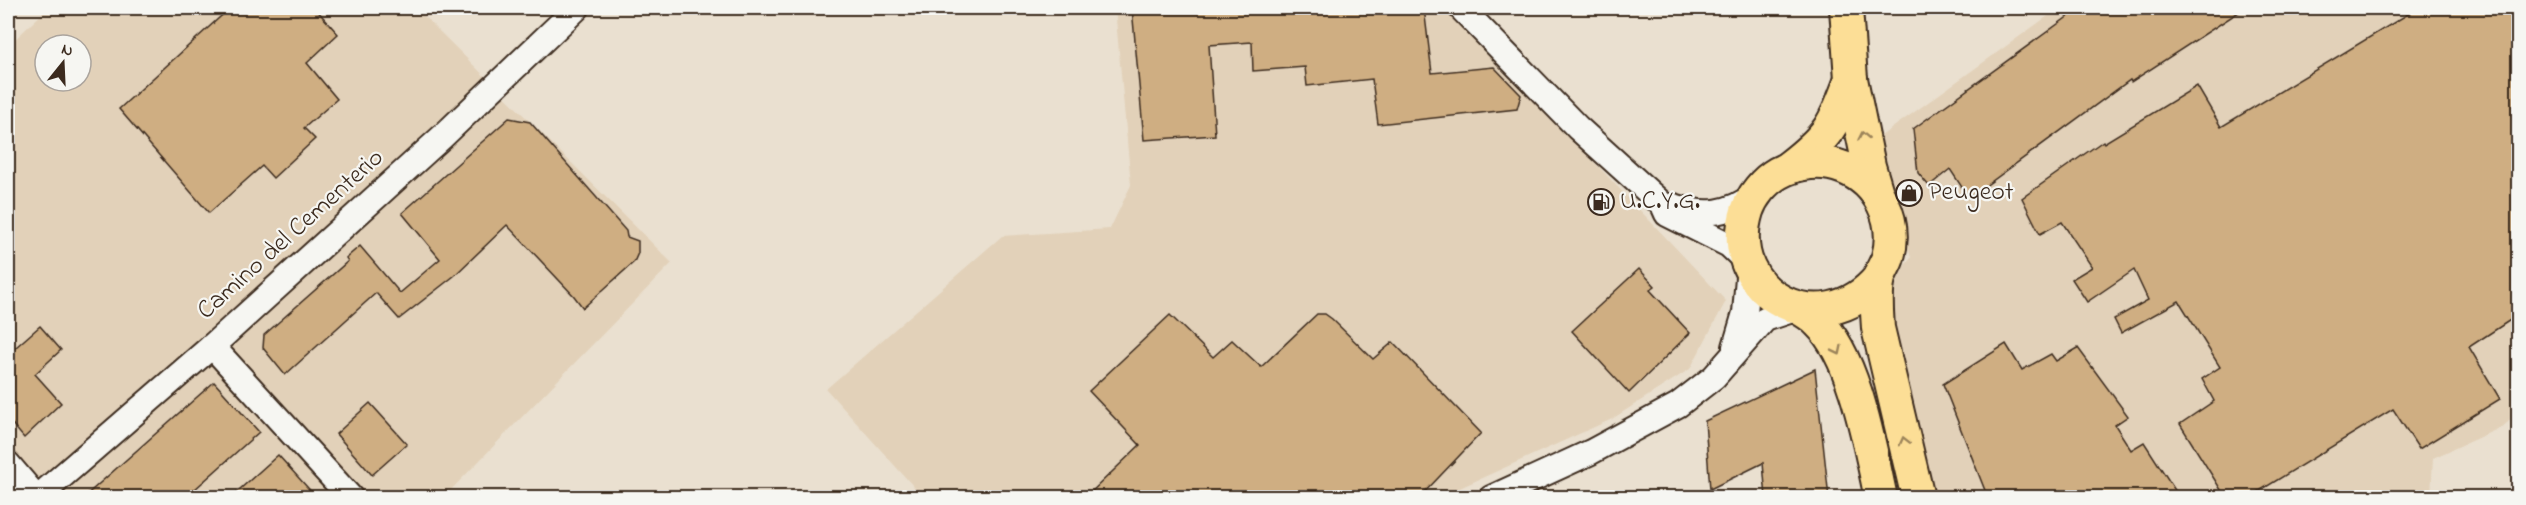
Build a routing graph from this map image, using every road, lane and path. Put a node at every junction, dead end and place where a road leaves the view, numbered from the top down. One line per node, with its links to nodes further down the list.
1 (577, 8): 12 (street, Camino del Cementerio)
2 (1461, 8): 8 (street)
3 (1846, 8): 4 (main road)
4 (1851, 79): 5 (main road); 6 (main road, one-way to 4)
5 (1787, 169): 6 (main road); 7 (main road)
6 (1877, 193): 10 (main road)
7 (1756, 194): 8 (street); 9 (main road)
8 (1663, 205): 9 (street)
9 (1748, 264): 11 (main road); 13 (street)
10 (1879, 278): 11 (main road); 19 (main road, one-way to 10)
11 (1799, 308): 13 (street); 18 (main road, one-way to 18)
12 (212, 346): 15 (street, Camino del Cementerio); 16 (street)
13 (1733, 355): 17 (street)
14 (8, 464): 15 (street)
15 (37, 497)
16 (351, 498)
17 (1491, 498)
18 (1881, 498)
19 (1918, 498)

